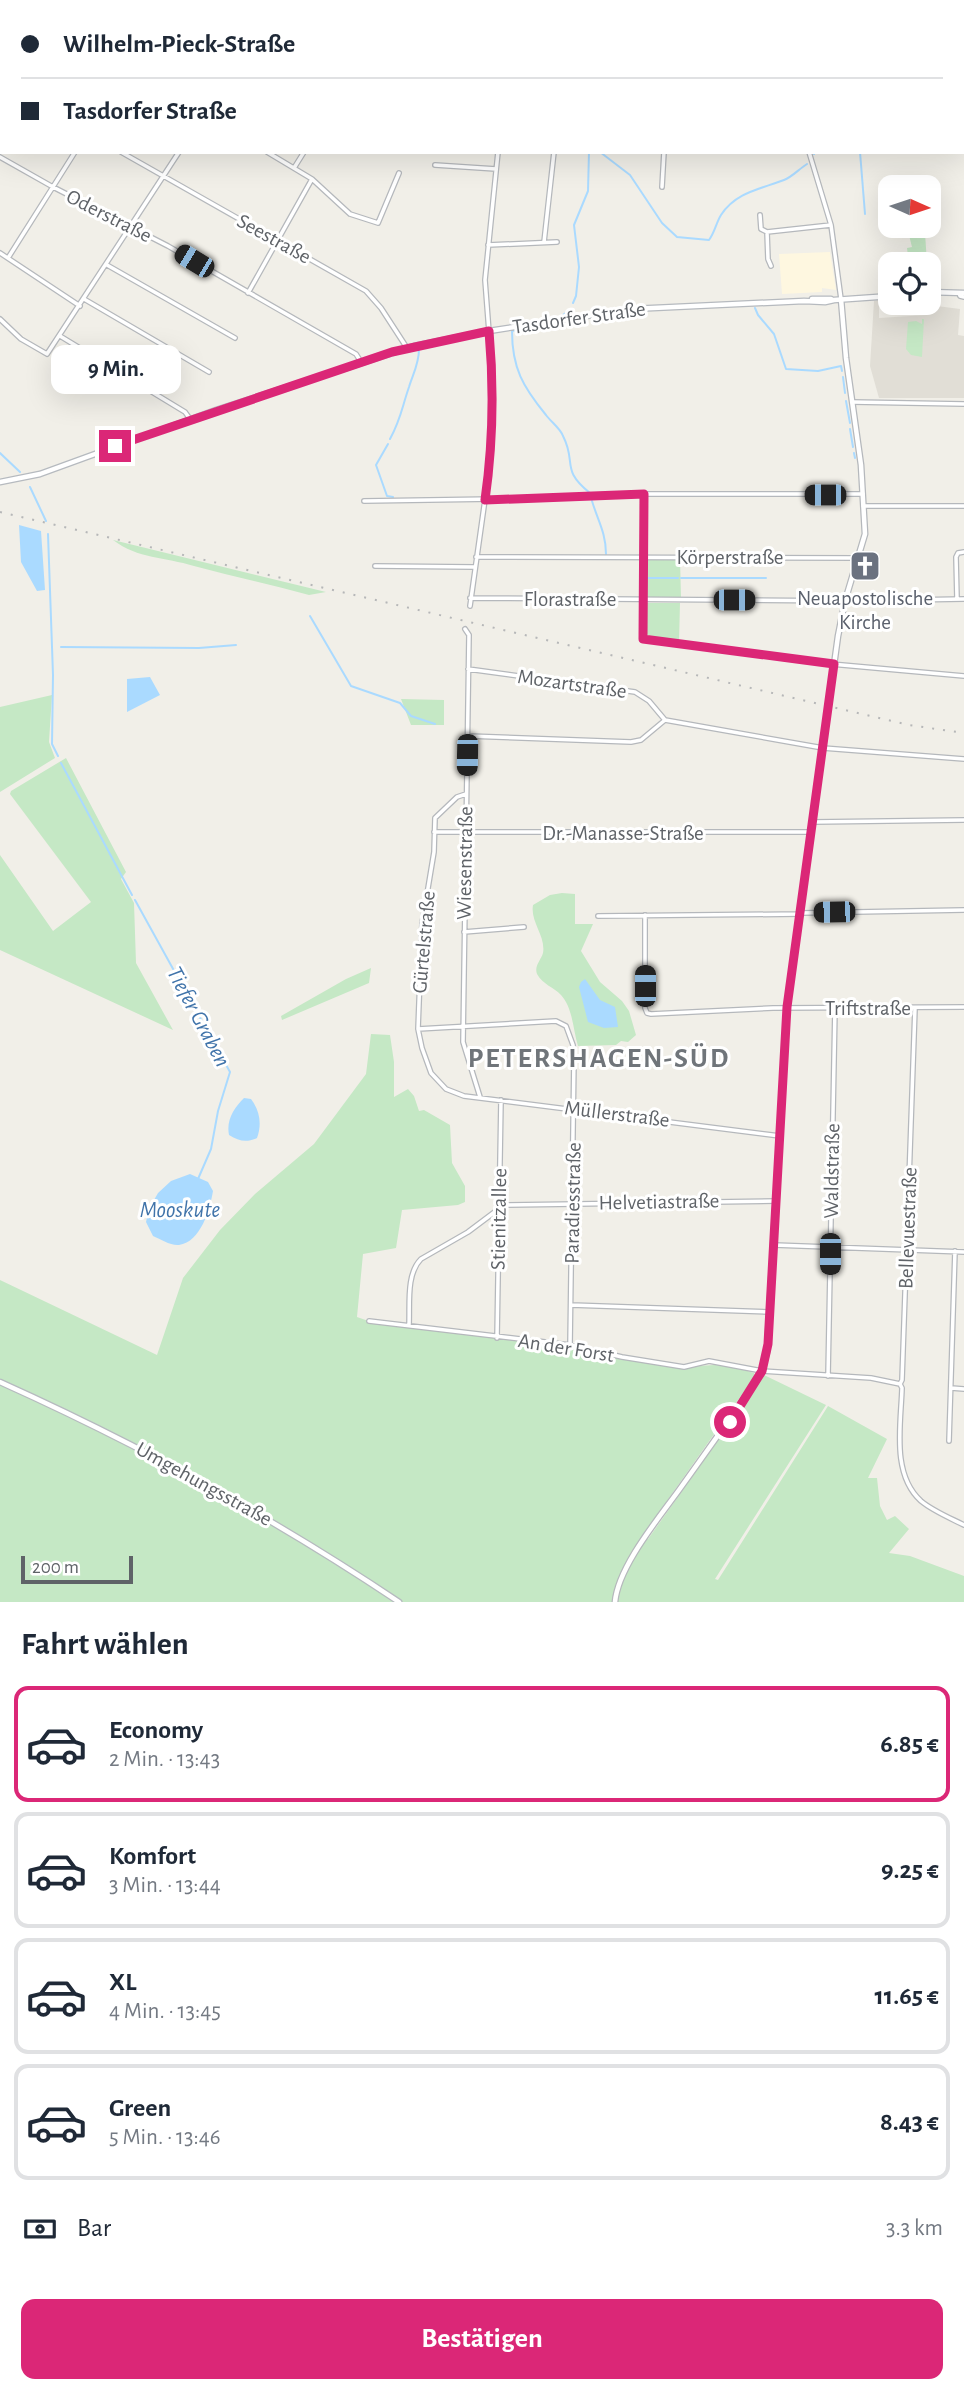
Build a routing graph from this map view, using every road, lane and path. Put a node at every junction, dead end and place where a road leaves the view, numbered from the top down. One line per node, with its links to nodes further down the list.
1 (74, 154): 17 (street)
2 (124, 154): 15 (street, Seestraße)
3 (178, 154): 15 (street)
4 (270, 154): 12 (street)
5 (303, 154): 12 (street)
6 (498, 154): 13 (street)
7 (554, 154): 24 (street)
8 (664, 154): 18 (street)
9 (810, 154): 20 (street)
10 (0, 157): 17 (street, Oderstraße)
11 (435, 165): 13 (street)
12 (294, 168): 16 (street)
13 (496, 169): 26 (street)
14 (399, 173): 16 (street)
15 (163, 176): 21 (street); 23 (street, Seestraße)
16 (312, 179): 23 (street)
17 (53, 187): 21 (street, Oderstraße); 28 (street)
18 (662, 187)
19 (760, 215): 22 (street)
20 (831, 225): 22 (street); 36 (street)
21 (131, 227): 29 (street); 31 (street, Oderstraße)
22 (767, 232): 30 (street)
23 (278, 241): 31 (street); 42 (street, Seestraße)
24 (544, 242): 25 (street); 26 (street)
25 (557, 242)
26 (488, 245): 39 (street)
27 (0, 253): 28 (street)
28 (8, 258): 37 (street)
29 (107, 265): 35 (street); 41 (street)
30 (771, 266)
31 (248, 293): 43 (street, Oderstraße)
32 (941, 293): 33 (main road)
33 (962, 294)
34 (878, 297): 36 (main road, Tasdorfer Straße)
35 (84, 299): 37 (street); 44 (street)
36 (841, 299): 39 (main road, Tasdorfer Straße); 45 (main road)
37 (80, 306): 40 (street)
38 (0, 319): 40 (street)
39 (489, 331): 42 (main road, Tasdorfer Straße); 51 (street)
40 (60, 336): 47 (street)
41 (235, 338)
42 (407, 348): 43 (main road, Tasdorfer Straße)
43 (361, 362): 47 (main road, Tasdorfer Straße)
44 (209, 372)
45 (852, 402): 46 (street); 50 (main road)
46 (964, 404)
47 (190, 419): 48 (main road, Tasdorfer Straße)
48 (0, 482)
49 (644, 494): 50 (street); 51 (street); 57 (street)
50 (863, 494): 53 (main road)
51 (485, 500): 52 (street); 56 (street)
52 (364, 501)
53 (863, 506): 54 (street); 58 (main road)
54 (964, 506)
55 (964, 552): 62 (street)
56 (476, 557): 57 (street, Körperstraße); 60 (street)
57 (643, 557): 58 (street, Körperstraße); 64 (street)
58 (858, 558): 65 (main road)
59 (375, 566): 60 (street)
60 (474, 567): 61 (street)
61 (470, 598): 64 (street, Florastraße); 66 (street)
62 (957, 599): 63 (street, Florastraße); 65 (street, Florastraße)
63 (964, 599)
64 (643, 600): 65 (street, Florastraße); 68 (street)
65 (845, 601): 68 (main road)
66 (470, 606)
67 (465, 629): 69 (street, Wiesenstraße)
68 (834, 664): 70 (street); 73 (main road)
69 (468, 668): 71 (street, Mozartstraße); 72 (street, Wiesenstraße)
70 (964, 676)
71 (665, 720): 72 (street); 73 (street)
72 (467, 736): 75 (street, Wiesenstraße)
73 (823, 748): 74 (street); 77 (main road)
74 (964, 759)
75 (466, 794): 78 (street, Gürtelstraße); 79 (street, Wiesenstraße)
76 (964, 820): 77 (street)
77 (813, 822): 80 (main road)
78 (434, 832): 79 (street, Dr.-Manasse-Straße); 92 (street, Gürtelstraße)
79 (466, 832): 80 (street, Dr.-Manasse-Straße); 86 (street, Wiesenstraße)
80 (812, 832): 82 (main road)
81 (964, 910): 82 (street)
82 (801, 914): 83 (street); 87 (main road)
83 (645, 915): 84 (street); 87 (street, Triftstraße)
84 (598, 916)
85 (524, 927): 86 (street)
86 (464, 932): 91 (street, Wiesenstraße)
87 (787, 1007): 89 (street, Triftstraße); 97 (main road)
88 (964, 1007): 90 (street, Triftstraße)
89 (835, 1008): 90 (street, Triftstraße); 102 (street, Waldstraße)
90 (915, 1008): 103 (street, Bellevuestraße)
91 (463, 1025): 92 (street); 94 (street, Wiesenstraße); 96 (street, Paradiesstraße)
92 (418, 1029): 93 (street, Gürtelstraße)
93 (454, 1093): 94 (street, Müllerstraße)
94 (480, 1097): 95 (street, Müllerstraße)
95 (501, 1100): 96 (street, Müllerstraße); 100 (street, Stienitzallee)
96 (575, 1108): 97 (street, Müllerstraße); 99 (street, Paradiesstraße)
97 (780, 1136): 98 (main road)
98 (776, 1201): 99 (street, Helvetiastraße); 101 (main road)
99 (573, 1203): 100 (street, Helvetiastraße); 106 (street, Paradiesstraße)
100 (500, 1208): 109 (street); 110 (street, Stienitzallee)
101 (774, 1245): 102 (street); 107 (main road)
102 (830, 1247): 103 (street); 113 (street, Waldstraße)
103 (907, 1250): 104 (street); 115 (street, Bellevuestraße)
104 (956, 1251): 105 (street); 116 (street)
105 (964, 1252)
106 (571, 1305): 107 (street); 111 (street, Paradiesstraße)
107 (770, 1311): 112 (main road)
108 (369, 1321): 109 (street, An der Forst)
109 (409, 1325): 110 (street, An der Forst)
110 (498, 1338): 111 (street, An der Forst)
111 (570, 1345): 112 (street, An der Forst)
112 (762, 1371): 113 (street, An der Forst); 121 (main road)
113 (828, 1376): 115 (street, An der Forst)
114 (0, 1382): 120 (main road, Umgehungsstraße)
115 (900, 1384): 119 (street, Bellevuestraße)
116 (951, 1388): 117 (street); 118 (street)
117 (964, 1389)
118 (949, 1441)
119 (964, 1525)
120 (399, 1602)
121 (615, 1602)

